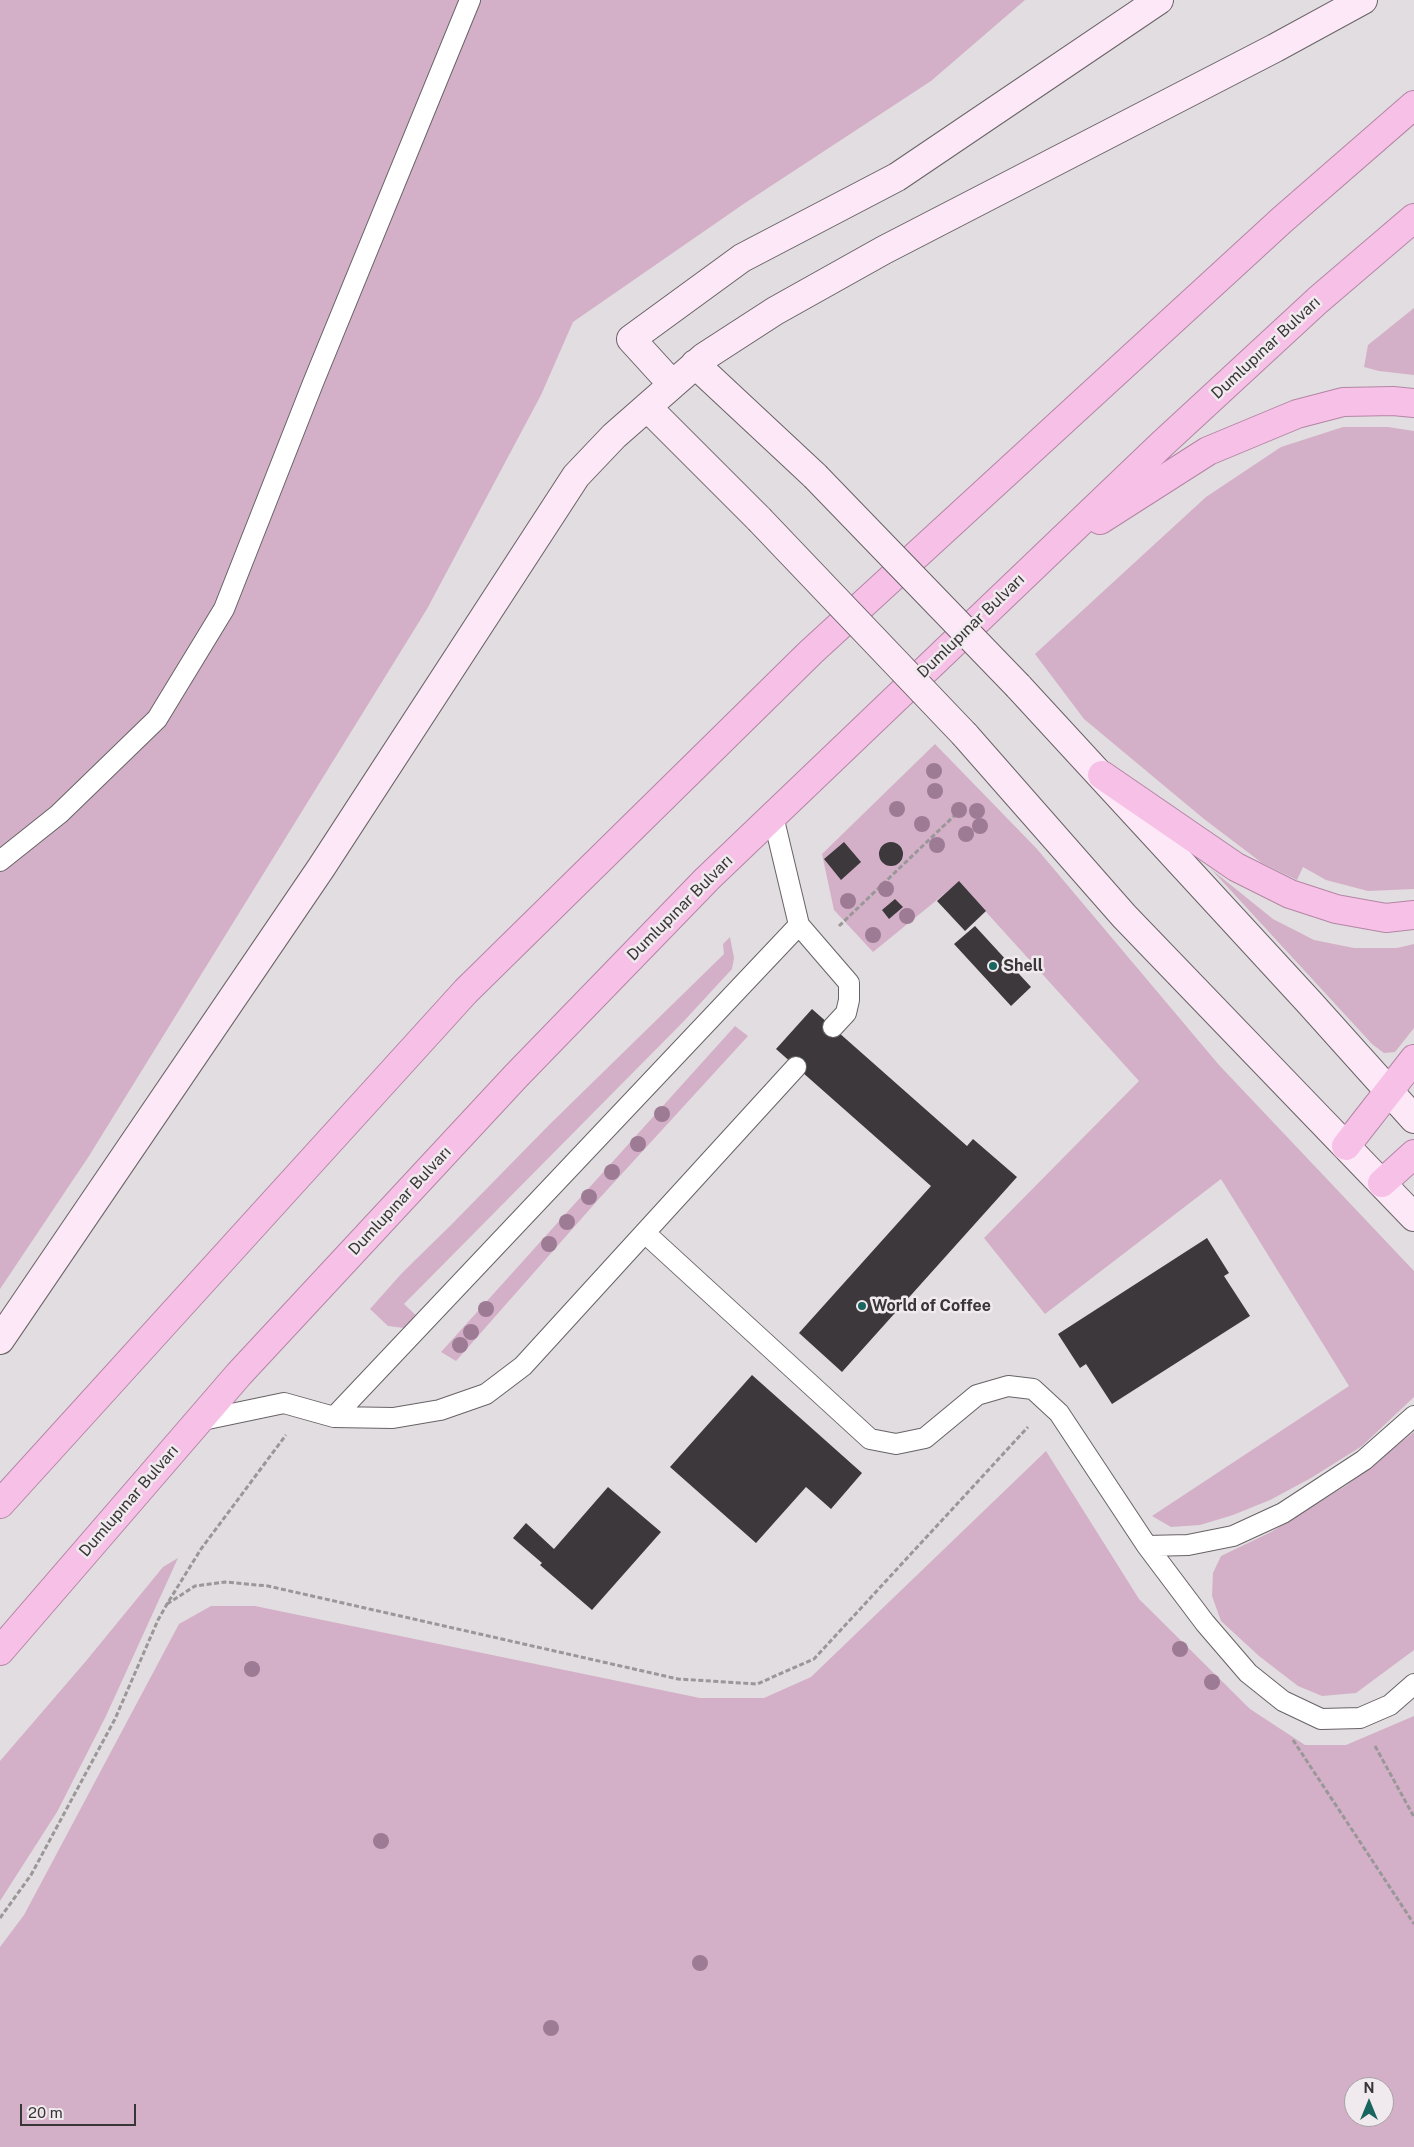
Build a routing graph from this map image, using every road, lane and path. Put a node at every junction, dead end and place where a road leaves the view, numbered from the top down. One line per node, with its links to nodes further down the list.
1 (470, 0): 14 (lane)
2 (1159, 0): 7 (main road)
3 (1363, 0): 6 (main road)
4 (1414, 105): 34 (highway)
5 (1414, 218): 10 (highway, Dumlupınar Bulvarı)
6 (695, 364): 7 (main road); 11 (main road, bridge)
7 (672, 384): 9 (main road)
8 (1414, 403): 10 (highway)
9 (647, 407): 23 (main road, bridge); 28 (main road)
10 (1046, 555): 13 (highway, Dumlupınar Bulvarı)
11 (1102, 775): 15 (highway); 21 (main road)
12 (955, 815): 17 (path)
13 (773, 816): 16 (lane); 33 (highway, Dumlupınar Bulvarı)
14 (0, 861)
15 (1414, 915)
16 (799, 925): 17 (lane); 32 (lane)
17 (818, 946): 18 (lane)
18 (833, 1027)
19 (1414, 1059): 21 (highway)
20 (796, 1067): 27 (lane)
21 (1388, 1092): 22 (main road); 23 (highway)
22 (1414, 1120)
23 (1346, 1146): 25 (main road)
24 (1414, 1154): 25 (highway)
25 (1382, 1183): 26 (main road)
26 (1414, 1217)
27 (645, 1233): 29 (lane); 32 (lane)
28 (0, 1340)
29 (1049, 1404): 35 (lane); 36 (path)
30 (306, 1409): 32 (lane); 33 (lane); 36 (path)
31 (1414, 1416): 35 (lane)
32 (334, 1417)
33 (198, 1421): 37 (highway, Dumlupınar Bulvarı)
34 (0, 1504)
35 (1147, 1546): 39 (lane)
36 (167, 1604): 42 (path)
37 (0, 1651)
38 (1414, 1684): 39 (lane)
39 (1360, 1718): 41 (path)
40 (1291, 1738): 43 (path)
41 (1414, 1817)
42 (0, 1918)
43 (1414, 1924)

